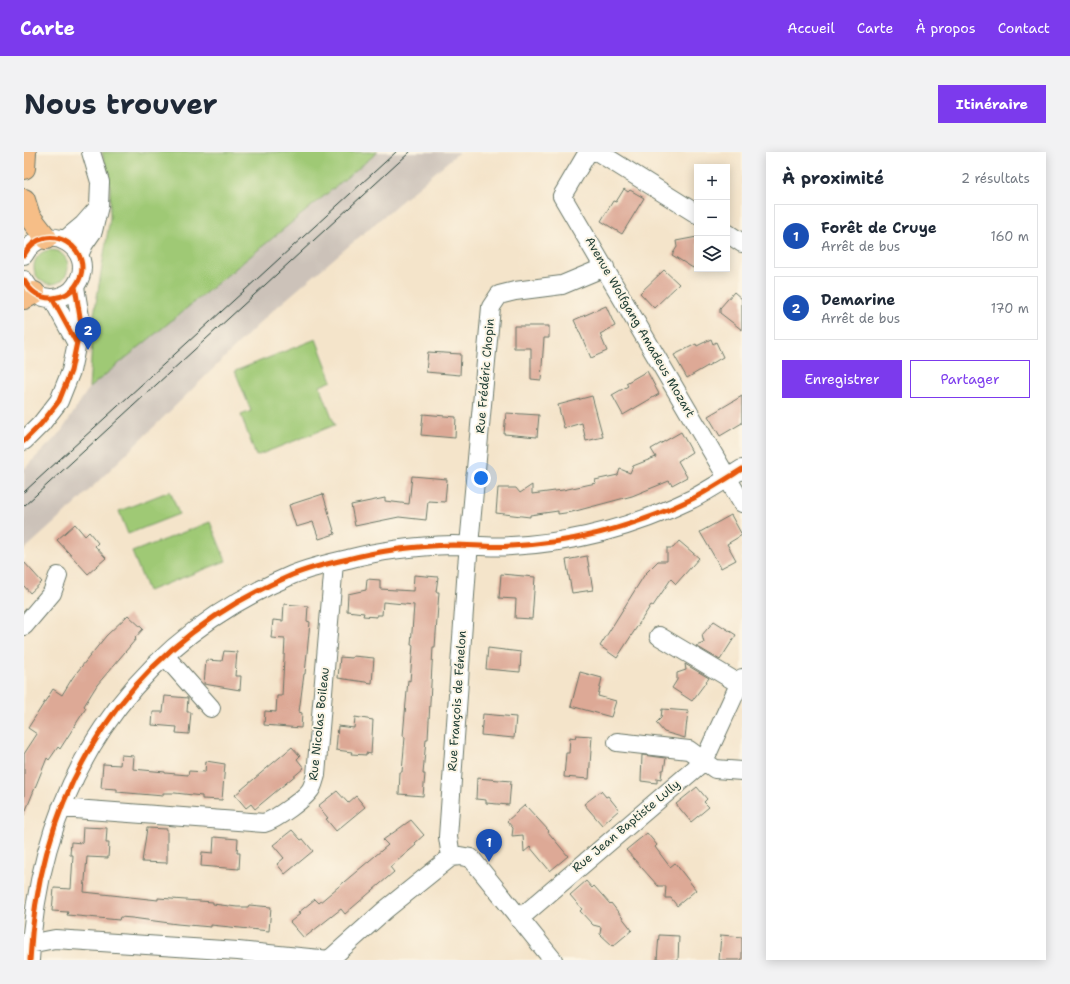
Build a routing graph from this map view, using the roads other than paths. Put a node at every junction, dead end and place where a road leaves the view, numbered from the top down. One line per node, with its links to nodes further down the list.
1 (25, 152): 5 (main road)
2 (91, 152): 7 (street)
3 (588, 152): 13 (street, Avenue Wolfgang Amadeus Mozart)
4 (598, 152): 8 (street)
5 (24, 168)
6 (24, 200): 11 (main road)
7 (98, 209): 11 (street); 12 (street)
8 (694, 212)
9 (730, 235): 10 (street)
10 (742, 243)
11 (38, 246): 12 (street)
12 (79, 255): 14 (street)
13 (605, 267): 18 (street, Avenue Wolfgang Amadeus Mozart); 20 (street, Rue Frédéric Chopin)
14 (75, 287): 15 (street); 16 (street)
15 (33, 292): 16 (street)
16 (76, 342): 17 (street)
17 (24, 441)
18 (735, 474): 19 (street, Avenue Wolfgang Amadeus Mozart); 20 (street)
19 (742, 503)
20 (470, 545): 21 (street); 32 (street, Rue François de Fénelon)
21 (334, 563): 25 (street); 31 (street, Rue Nicolas Boileau)
22 (58, 576): 23 (street)
23 (24, 626)
24 (659, 636): 26 (street)
25 (165, 656): 27 (street); 31 (street)
26 (740, 681): 29 (street)
27 (211, 708)
28 (617, 742): 29 (street)
29 (704, 761): 30 (street); 33 (street, Rue Jean Baptiste Lully)
30 (742, 771)
31 (61, 808): 34 (street)
32 (451, 857): 33 (street); 36 (street)
33 (518, 919): 37 (street)
34 (29, 950): 35 (street)
35 (238, 956): 36 (street)
36 (330, 960)
37 (553, 960)

